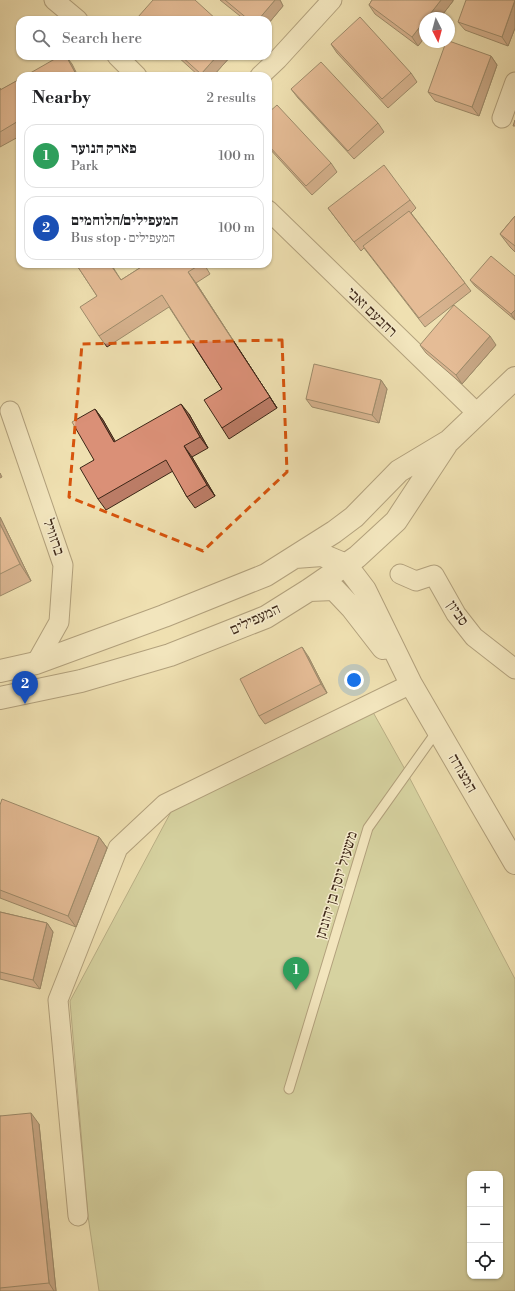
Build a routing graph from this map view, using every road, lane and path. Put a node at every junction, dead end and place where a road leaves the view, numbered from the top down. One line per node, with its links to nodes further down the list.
1 (54, 0): 3 (street)
2 (332, 0): 6 (street)
3 (73, 16)
4 (122, 60): 5 (street)
5 (133, 72)
6 (264, 72)
7 (515, 82): 8 (street)
8 (502, 118)
9 (272, 214): 12 (street, רחבעם זאבי)
10 (515, 378): 12 (street, המעפילים)
11 (10, 411): 18 (street, ברזוויל)
12 (477, 413): 13 (street, המעפילים)
13 (449, 441): 14 (street, המעפילים); 15 (street, המעפילים)
14 (295, 557): 15 (street, המצודה); 18 (street, המעפילים)
15 (346, 565): 17 (street, המעפילים); 21 (street, המצודה)
16 (400, 574): 19 (street, סביון)
17 (309, 590): 21 (street, המצודה); 22 (street, המעפילים)
18 (36, 663): 20 (street, המעפילים)
19 (515, 669)
20 (0, 671)
21 (411, 684): 23 (street, המצודה); 26 (street)
22 (0, 698)
23 (438, 730): 24 (street, המצודה); 25 (lane, משעול יוסף בן יהונתן)
24 (515, 863)
25 (289, 1089)
26 (78, 1216)

